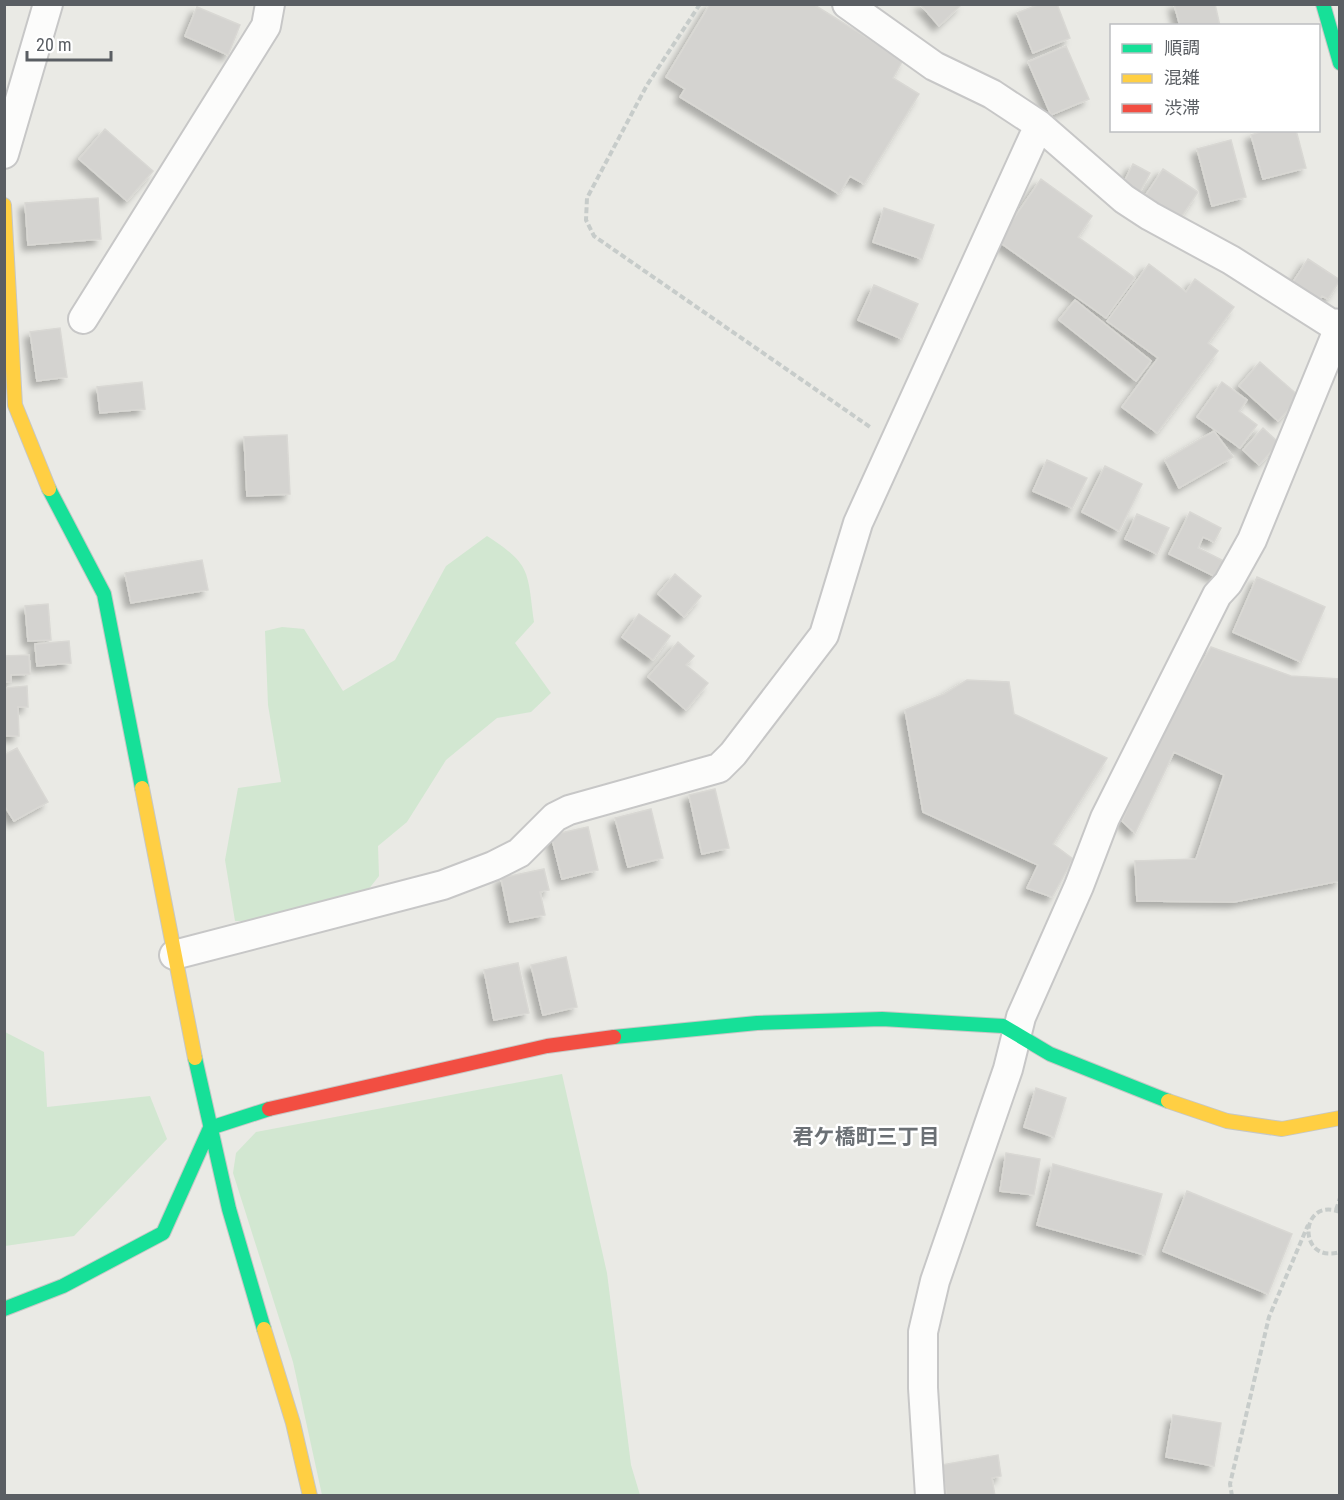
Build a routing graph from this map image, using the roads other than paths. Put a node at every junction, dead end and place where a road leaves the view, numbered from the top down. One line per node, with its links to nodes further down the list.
1 (48, 4): 7 (street)
2 (270, 4): 9 (street)
3 (847, 4): 6 (street)
4 (1323, 4): 5 (street)
5 (1340, 63)
6 (1039, 125): 10 (street); 12 (street)
7 (6, 137)
8 (4, 205): 11 (street)
9 (82, 319)
10 (1340, 324): 13 (street)
11 (12, 419): 12 (street)
12 (174, 955): 15 (street)
13 (1017, 1034): 14 (street); 15 (street); 18 (street)
14 (1340, 1118)
15 (210, 1128): 16 (street); 17 (street)
16 (4, 1309)
17 (310, 1496)
18 (930, 1496)

